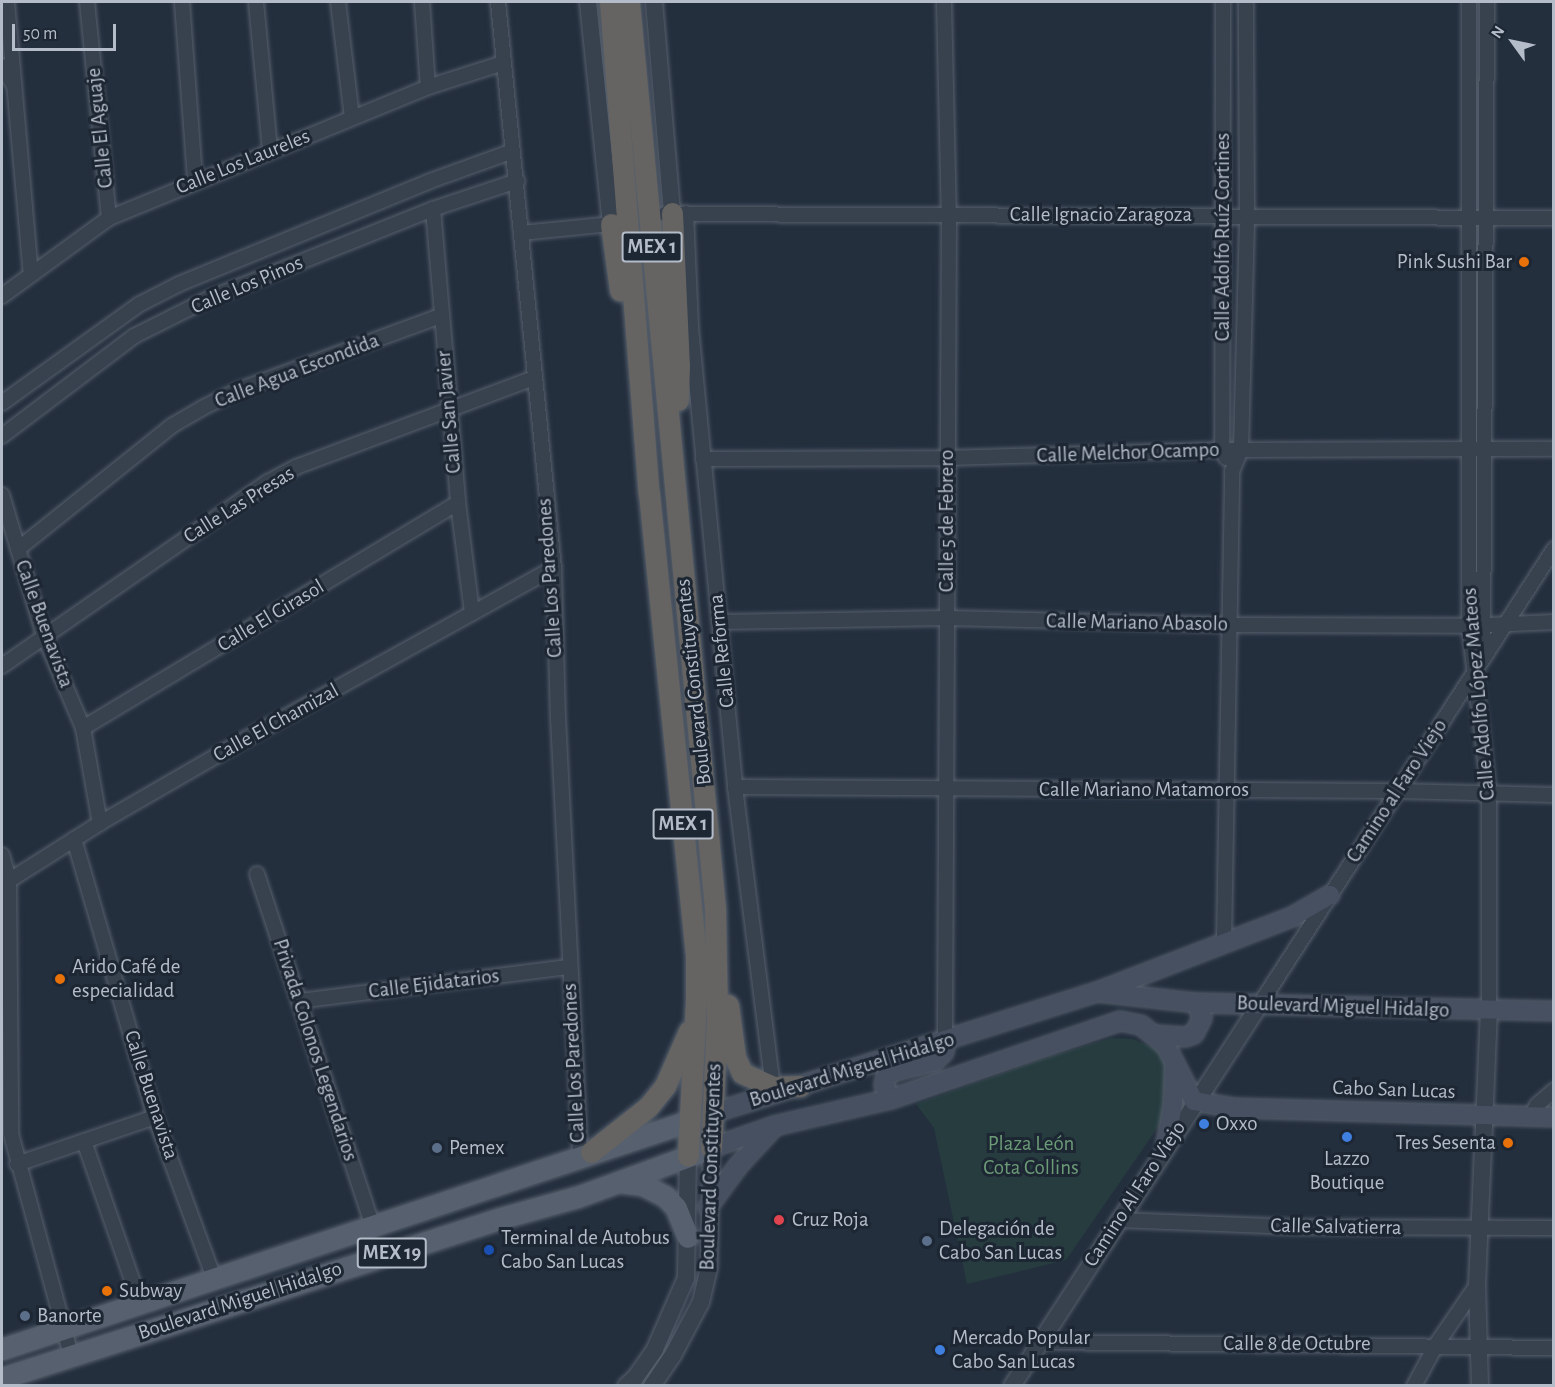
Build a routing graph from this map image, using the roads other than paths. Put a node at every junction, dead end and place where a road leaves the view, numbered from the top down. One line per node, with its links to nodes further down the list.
1 (7, 2): 19 (street)
2 (87, 2): 33 (street, Calle El Aguaje)
3 (182, 2): 23 (street)
4 (256, 2): 21 (street)
5 (338, 2): 20 (street)
6 (422, 2): 18 (street)
7 (498, 2): 16 (street, Calle Los Paredones)
8 (588, 2): 35 (street)
9 (654, 2): 26 (street)
10 (944, 2): 28 (street, Calle 5 de Febrero)
11 (1223, 2): 29 (street, Calle Adolfo Ruíz Cortines)
12 (1246, 2): 30 (street, Calle Adolfo Ruíz Cortines)
13 (1468, 2): 31 (street, Calle Adolfo López Mateos)
14 (1487, 2): 32 (street, Calle Adolfo López Mateos)
15 (620, 4): 27 (highway, Boulevard Constituyentes / MEX 1); 53 (highway, MEX 1)
16 (503, 63): 18 (street, Calle Los Laureles); 22 (street, Calle Los Paredones)
17 (2, 66): 19 (street)
18 (428, 87): 20 (street, Calle Los Laureles)
19 (16, 91): 37 (street)
20 (352, 117): 21 (street, Calle Los Laureles)
21 (270, 150): 23 (street, Calle Los Laureles)
22 (513, 151): 24 (street, Calle Los Paredones); 41 (street, Calle Los Pinos)
23 (195, 181): 33 (street, Calle Los Laureles)
24 (517, 181): 25 (street, Calle Los Pinos); 36 (street, Calle Los Paredones)
25 (433, 209): 39 (street, Calle San Javier); 43 (street, Calle Los Pinos)
26 (679, 213): 27 (street, Calle Ignacio Zaragoza); 28 (street, Calle Ignacio Zaragoza); 50 (street, Calle Reforma); 52 (highway)
27 (649, 214): 52 (highway, Boulevard Constituyentes / MEX 1)
28 (949, 214): 29 (street, Calle Ignacio Zaragoza); 49 (street, Calle 5 de Febrero)
29 (1222, 216): 30 (street, Calle Ignacio Zaragoza); 47 (street, Calle Adolfo Ruíz Cortines)
30 (1247, 216): 31 (street, Calle Ignacio Zaragoza); 48 (street, Calle Adolfo Ruíz Cortines)
31 (1468, 217): 32 (street, Calle Ignacio Zaragoza); 44 (street, Calle Adolfo López Mateos)
32 (1486, 217): 34 (street, Calle Ignacio Zaragoza); 45 (street, Calle Adolfo López Mateos)
33 (109, 218): 37 (street, Calle Los Laureles)
34 (1554, 218)
35 (610, 224): 36 (street); 53 (highway)
36 (521, 233): 40 (street, Calle Los Paredones)
37 (31, 273): 38 (street, Calle Los Laureles)
38 (2, 296)
39 (440, 316): 42 (street, Calle San Javier); 56 (street, Calle Agua Escondida)
40 (534, 378): 42 (street, Calle Las Presas); 58 (street, Calle Los Paredones)
41 (2, 403)
42 (449, 411): 55 (street, Calle San Javier); 67 (street, Calle Las Presas)
43 (2, 436)
44 (1468, 449): 45 (street, Calle Melchor Ocampo); 48 (street, Calle Melchor Ocampo); 66 (street, Calle Adolfo López Mateos)
45 (1484, 449): 46 (street, Calle Melchor Ocampo); 65 (street, Calle Adolfo López Mateos)
46 (1554, 449)
47 (1222, 450): 48 (street, Calle Melchor Ocampo); 49 (street, Calle Melchor Ocampo); 51 (street, Calle Adolfo Ruíz Cortines)
48 (1241, 450): 51 (street, Calle Adolfo Ruíz Cortines)
49 (947, 458): 50 (street, Calle Melchor Ocampo); 60 (street, Calle 5 de Febrero)
50 (703, 459): 61 (street, Calle Reforma)
51 (1232, 471): 64 (street, Calle Adolfo Ruíz Cortines)
52 (675, 490): 84 (highway, Boulevard Constituyentes / MEX 1)
53 (649, 493): 88 (highway, Boulevard Constituyentes / MEX 1)
54 (2, 495): 56 (street, Calle Buenavista)
55 (458, 503): 59 (street, Calle San Javier); 71 (street, Calle El Girasol)
56 (18, 549): 67 (street, Calle Buenavista)
57 (1554, 549): 63 (street, Camino al Faro Viejo)
58 (554, 568): 59 (street, Calle El Chamizal); 86 (street, Calle Los Paredones)
59 (472, 614): 78 (street, Calle El Chamizal)
60 (947, 618): 61 (street, Calle Mariano Abasolo); 64 (street, Calle Mariano Abasolo); 73 (street, Calle 5 de Febrero)
61 (720, 622): 72 (street, Calle Reforma)
62 (1554, 622): 63 (street, Calle Mariano Abasolo)
63 (1506, 623): 65 (street, Calle Mariano Abasolo); 68 (street, Camino al Faro Viejo)
64 (1230, 625): 66 (street, Calle Mariano Abasolo); 74 (street, Calle Adolfo Ruíz Cortines)
65 (1483, 625): 66 (street, Calle Mariano Abasolo); 68 (street, Calle Adolfo López Mateos)
66 (1469, 626): 70 (street, Calle Adolfo López Mateos)
67 (44, 636): 69 (street, Calle Las Presas); 71 (street, Calle Buenavista)
68 (1483, 656): 70 (street, Camino al Faro Viejo)
69 (2, 666)
70 (1475, 668): 75 (street, Camino al Faro Viejo); 76 (street, Calle Adolfo López Mateos)
71 (83, 728): 78 (street, Calle Buenavista)
72 (735, 787): 73 (street, Calle Mariano Matamoros); 98 (street, Calle Reforma)
73 (946, 790): 74 (street, Calle Mariano Matamoros); 95 (street, Calle 5 de Febrero)
74 (1227, 790): 75 (street, Calle Mariano Matamoros); 85 (street, Calle Adolfo Ruíz Cortines)
75 (1397, 791): 76 (street, Calle Mariano Matamoros); 83 (street, Camino al Faro Viejo)
76 (1489, 794): 77 (street, Calle Mariano Matamoros); 92 (street, Calle Adolfo López Mateos)
77 (1554, 795)
78 (100, 823): 79 (street, Calle El Chamizal)
79 (74, 839): 82 (street, Calle El Chamizal); 105 (street, Calle Buenavista)
80 (2, 855): 82 (street)
81 (257, 874): 89 (street, Privada Colonos Legendarios)
82 (5, 883): 114 (street)
83 (1330, 895): 85 (main road); 91 (street, Camino al Faro Viejo)
84 (715, 909): 98 (highway); 102 (highway, Boulevard Constituyentes / MEX 1)
85 (1224, 942): 87 (main road)
86 (568, 967): 89 (street, Calle Ejidatarios); 112 (street, Calle Los Paredones)
87 (1096, 992): 90 (main road, Boulevard Miguel Hidalgo); 95 (main road, Boulevard Miguel Hidalgo)
88 (696, 1001): 107 (highway, Boulevard Constituyentes / MEX 1); 112 (highway)
89 (299, 1002): 118 (street, Privada Colonos Legendarios)
90 (1197, 1003): 91 (main road, Boulevard Miguel Hidalgo); 94 (main road)
91 (1260, 1004): 92 (main road, Boulevard Miguel Hidalgo); 101 (street, Camino Al Faro Viejo)
92 (1489, 1011): 93 (main road, Boulevard Miguel Hidalgo); 103 (street, Calle Adolfo López Mateos)
93 (1554, 1011)
94 (1155, 1035): 96 (main road, Boulevard Miguel Hidalgo); 100 (main road, Boulevard Miguel Hidalgo)
95 (945, 1041): 97 (main road, Boulevard Miguel Hidalgo); 100 (main road)
96 (1174, 1061): 101 (main road, Boulevard Miguel Hidalgo); 110 (main road)
97 (800, 1086): 98 (highway); 102 (main road, Boulevard Miguel Hidalgo)
98 (772, 1087)
99 (1554, 1090): 104 (street)
100 (891, 1099): 108 (main road, Boulevard Miguel Hidalgo)
101 (1194, 1101): 103 (main road, Cabo San Lucas); 110 (street, Camino Al Faro Viejo)
102 (713, 1113): 107 (main road, Boulevard Miguel Hidalgo / MEX 19); 111 (highway, Boulevard Constituyentes / MEX 1)
103 (1485, 1115): 104 (main road, Cabo San Lucas); 119 (street, Calle Adolfo López Mateos)
104 (1531, 1116): 106 (main road, Cabo San Lucas)
105 (155, 1117): 109 (street); 122 (street, Calle Buenavista)
106 (1554, 1117)
107 (691, 1119): 112 (main road, Boulevard Miguel Hidalgo / MEX 19); 113 (highway, Boulevard Constituyentes / MEX 1)
108 (774, 1126): 111 (main road, Boulevard Miguel Hidalgo); 116 (main road)
109 (84, 1141): 114 (street); 124 (street)
110 (1166, 1145): 117 (street, Camino Al Faro Viejo)
111 (711, 1148): 113 (main road, Boulevard Miguel Hidalgo / MEX 19); 116 (street, Boulevard Constituyentes)
112 (585, 1154): 118 (main road, Boulevard Miguel Hidalgo / MEX 19)
113 (688, 1156): 115 (main road, Boulevard Miguel Hidalgo / MEX 19); 121 (street, Boulevard Constituyentes)
114 (17, 1164): 125 (street)
115 (611, 1183): 121 (main road); 131 (main road, Boulevard Miguel Hidalgo / MEX 19)
116 (708, 1207): 134 (street, Boulevard Constituyentes)
117 (1118, 1220): 119 (street, Calle Salvatierra); 126 (street, Camino Al Faro Viejo)
118 (373, 1226): 122 (main road, Boulevard Miguel Hidalgo / MEX 19)
119 (1480, 1228): 120 (street, Calle Salvatierra); 123 (street, Calle Adolfo López Mateos)
120 (1554, 1228)
121 (688, 1237): 133 (street, Boulevard Constituyentes)
122 (214, 1278): 124 (main road, Boulevard Miguel Hidalgo / MEX 19)
123 (1478, 1285): 127 (street); 128 (street, Calle Adolfo López Mateos)
124 (140, 1303): 125 (main road, Boulevard Miguel Hidalgo / MEX 19)
125 (64, 1329): 130 (main road, Boulevard Miguel Hidalgo / MEX 19); 131 (street)
126 (1041, 1342): 127 (street, Calle 8 de Octubre); 135 (street, Camino Al Faro Viejo)
127 (1436, 1345): 128 (street, Calle 8 de Octubre); 136 (street)
128 (1478, 1347): 129 (street, Calle 8 de Octubre); 137 (street, Calle Adolfo López Mateos)
129 (1554, 1348)
130 (2, 1349)
131 (71, 1355): 132 (main road, Boulevard Miguel Hidalgo / MEX 19)
132 (2, 1378)
133 (626, 1386)
134 (652, 1386)
135 (1012, 1386)
136 (1414, 1386)
137 (1480, 1386)

